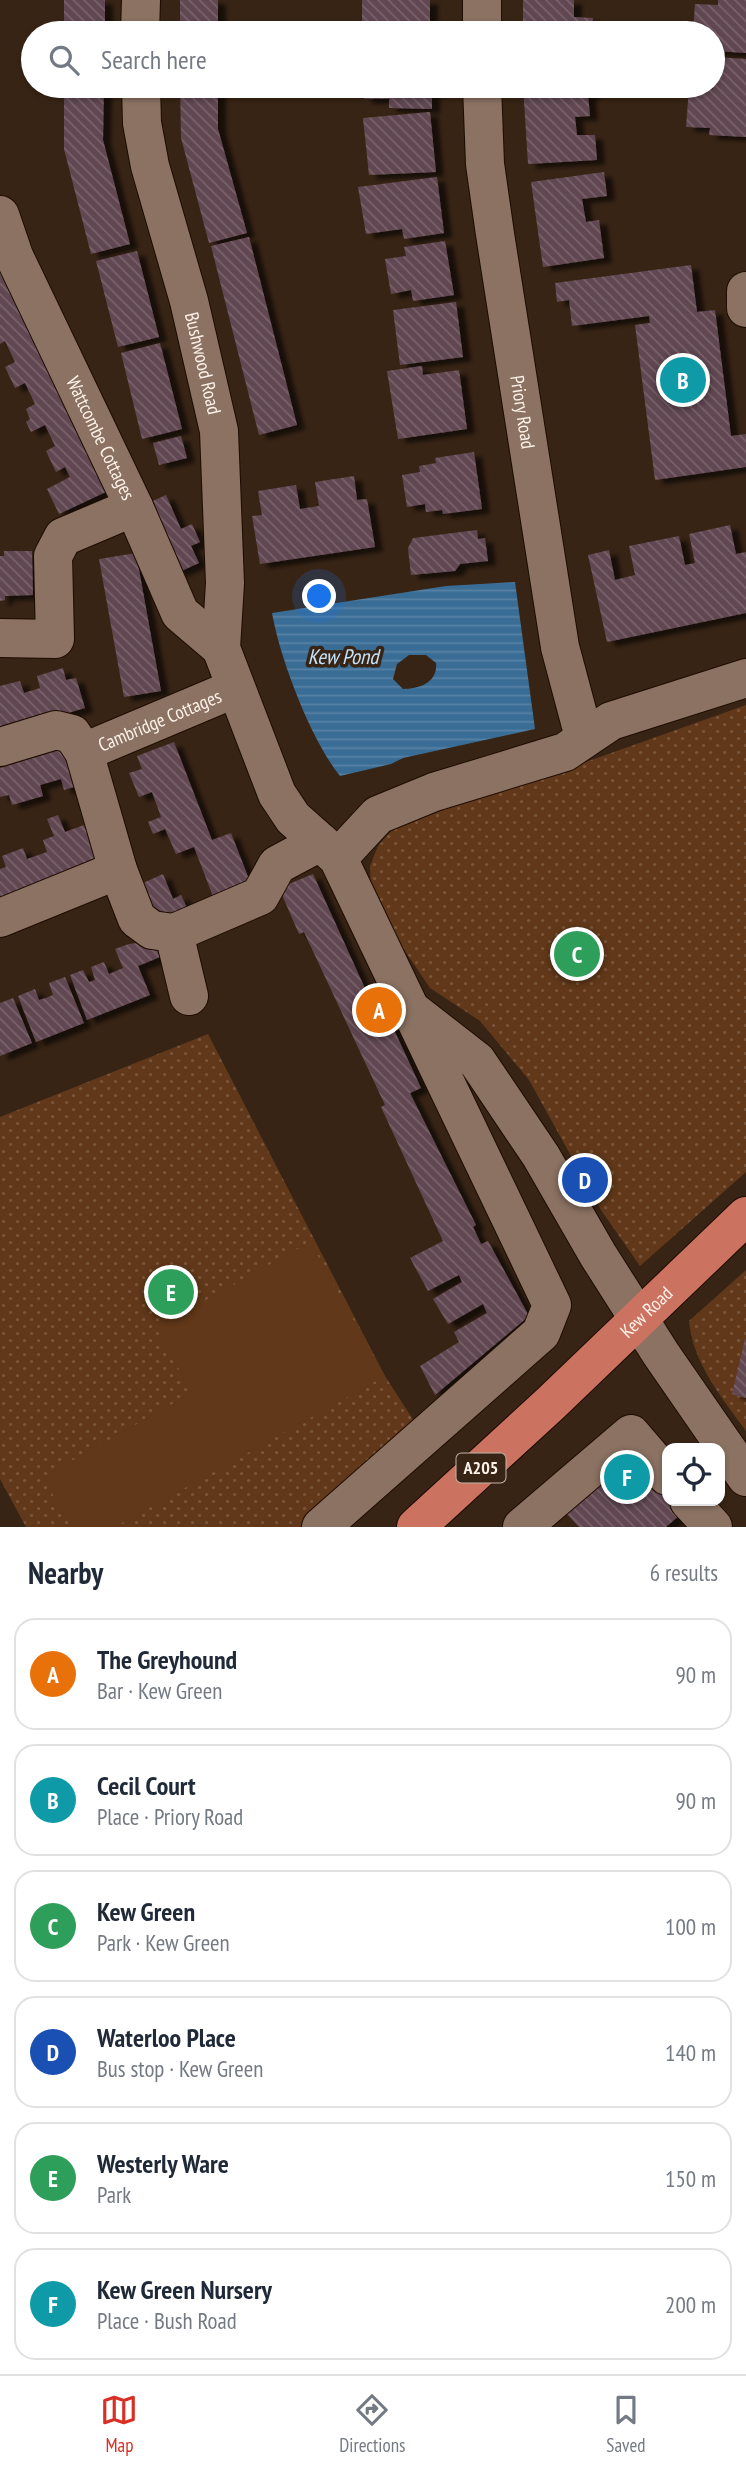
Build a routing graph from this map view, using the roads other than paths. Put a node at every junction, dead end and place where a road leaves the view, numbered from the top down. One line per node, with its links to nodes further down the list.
1 (141, 0): 3 (street)
2 (482, 0): 4 (street)
3 (140, 21)
4 (482, 21)
5 (141, 98): 12 (street, Bushwood Road)
6 (482, 98): 15 (street, Priory Road)
7 (0, 215): 10 (street, Wattcombe Cottages)
8 (746, 290): 9 (street)
9 (746, 308)
10 (134, 507): 11 (street); 12 (street, Wattcombe Cottages)
11 (0, 638)
12 (221, 648): 14 (street)
13 (746, 678): 15 (street)
14 (236, 688): 17 (street, Cambridge Cottages); 18 (street)
15 (584, 737): 18 (street)
16 (0, 747): 17 (street, Cambridge Cottages)
17 (84, 752): 19 (street, Cambridge Cottages)
18 (329, 850): 21 (street); 23 (street)
19 (118, 870): 20 (street); 21 (street, Cambridge Cottages)
20 (0, 918)
21 (174, 933): 22 (street)
22 (189, 996)
23 (407, 1006): 25 (street); 28 (street)
24 (746, 1216): 25 (highway, Kew Road / A205)
25 (639, 1318): 27 (street); 29 (highway, Kew Road / A205)
26 (662, 1470): 30 (street)
27 (746, 1477)
28 (321, 1527)
29 (416, 1527)
30 (522, 1527)

